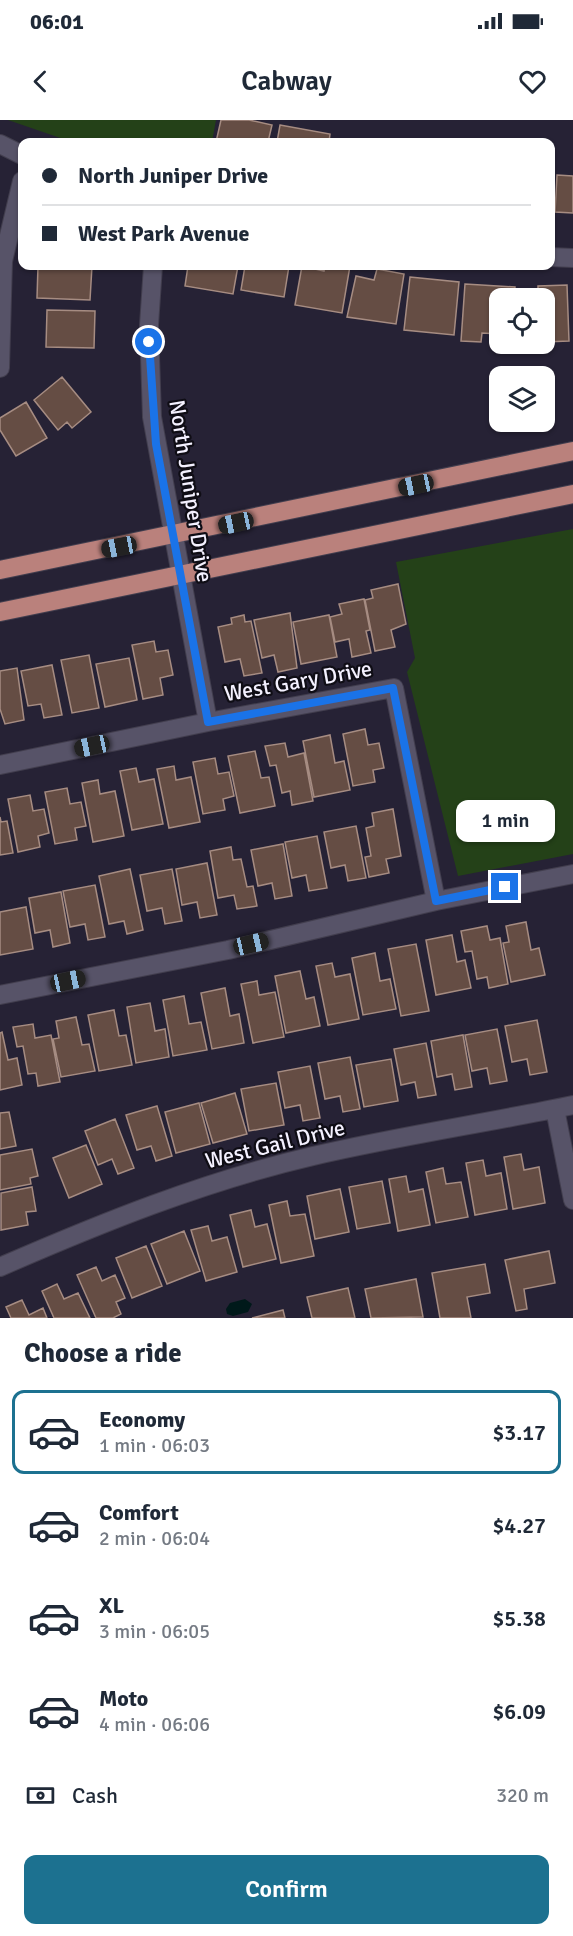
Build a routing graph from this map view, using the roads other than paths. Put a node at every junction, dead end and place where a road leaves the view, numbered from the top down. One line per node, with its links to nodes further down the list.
1 (0, 144): 2 (street)
2 (18, 152)
3 (18, 198): 7 (street)
4 (555, 257): 5 (street)
5 (573, 258)
6 (153, 270): 10 (street, North Juniper Drive)
7 (1, 368)
8 (573, 452): 10 (main road)
9 (573, 494): 12 (main road)
10 (172, 536): 11 (main road); 12 (street, North Juniper Drive)
11 (0, 570)
12 (181, 576): 13 (main road); 14 (street, North Juniper Drive)
13 (0, 612)
14 (208, 722): 15 (street, West Gary Drive); 17 (street, West Gary Drive)
15 (0, 765)
16 (573, 873): 17 (street)
17 (436, 901): 18 (street)
18 (0, 995)
19 (564, 1107): 20 (street); 21 (street, West Gail Drive)
20 (573, 1200)
21 (0, 1267)

